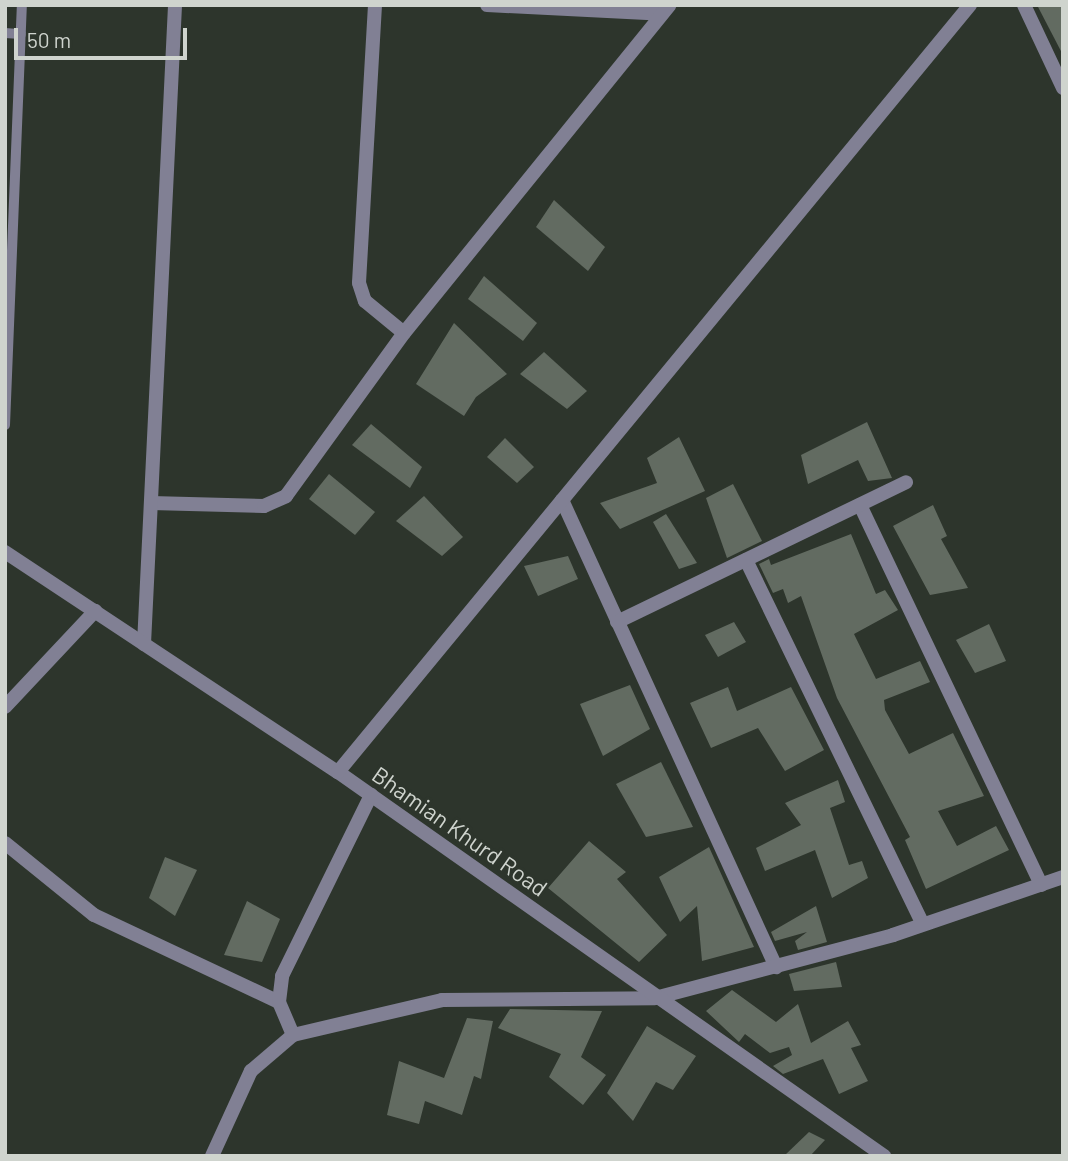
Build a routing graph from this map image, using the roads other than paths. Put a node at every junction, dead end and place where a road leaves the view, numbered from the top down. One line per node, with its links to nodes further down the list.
1 (22, 5): 9 (lane)
2 (175, 5): 16 (street)
3 (375, 5): 12 (street)
4 (487, 5): 7 (street)
5 (970, 5): 15 (street)
6 (1024, 5): 10 (street)
7 (666, 10): 12 (street)
8 (5, 33): 9 (lane)
9 (21, 34): 11 (lane)
10 (1063, 88)
11 (9, 251): 13 (lane)
12 (404, 333): 16 (street)
13 (5, 425)
14 (906, 482): 17 (street)
15 (562, 500): 21 (street); 24 (street)
16 (151, 503): 22 (street)
17 (860, 505): 19 (street); 28 (street)
18 (5, 552): 20 (street, Bhamian Khurd Road)
19 (746, 560): 21 (street); 29 (street)
20 (95, 611): 22 (street, Bhamian Khurd Road); 23 (street)
21 (617, 622): 30 (street)
22 (144, 644): 24 (street, Bhamian Khurd Road)
23 (5, 707)
24 (338, 772): 25 (street, Bhamian Khurd Road)
25 (371, 795): 31 (street, Bhamian Khurd Road); 32 (street)
26 (5, 843): 32 (street)
27 (1063, 877): 28 (street)
28 (1041, 885): 29 (street)
29 (923, 924): 30 (street)
30 (776, 967): 31 (street)
31 (655, 998): 33 (street); 35 (street, Bhamian Khurd Road)
32 (279, 1002): 33 (street)
33 (293, 1035): 34 (street)
34 (217, 1153)
35 (884, 1156)

